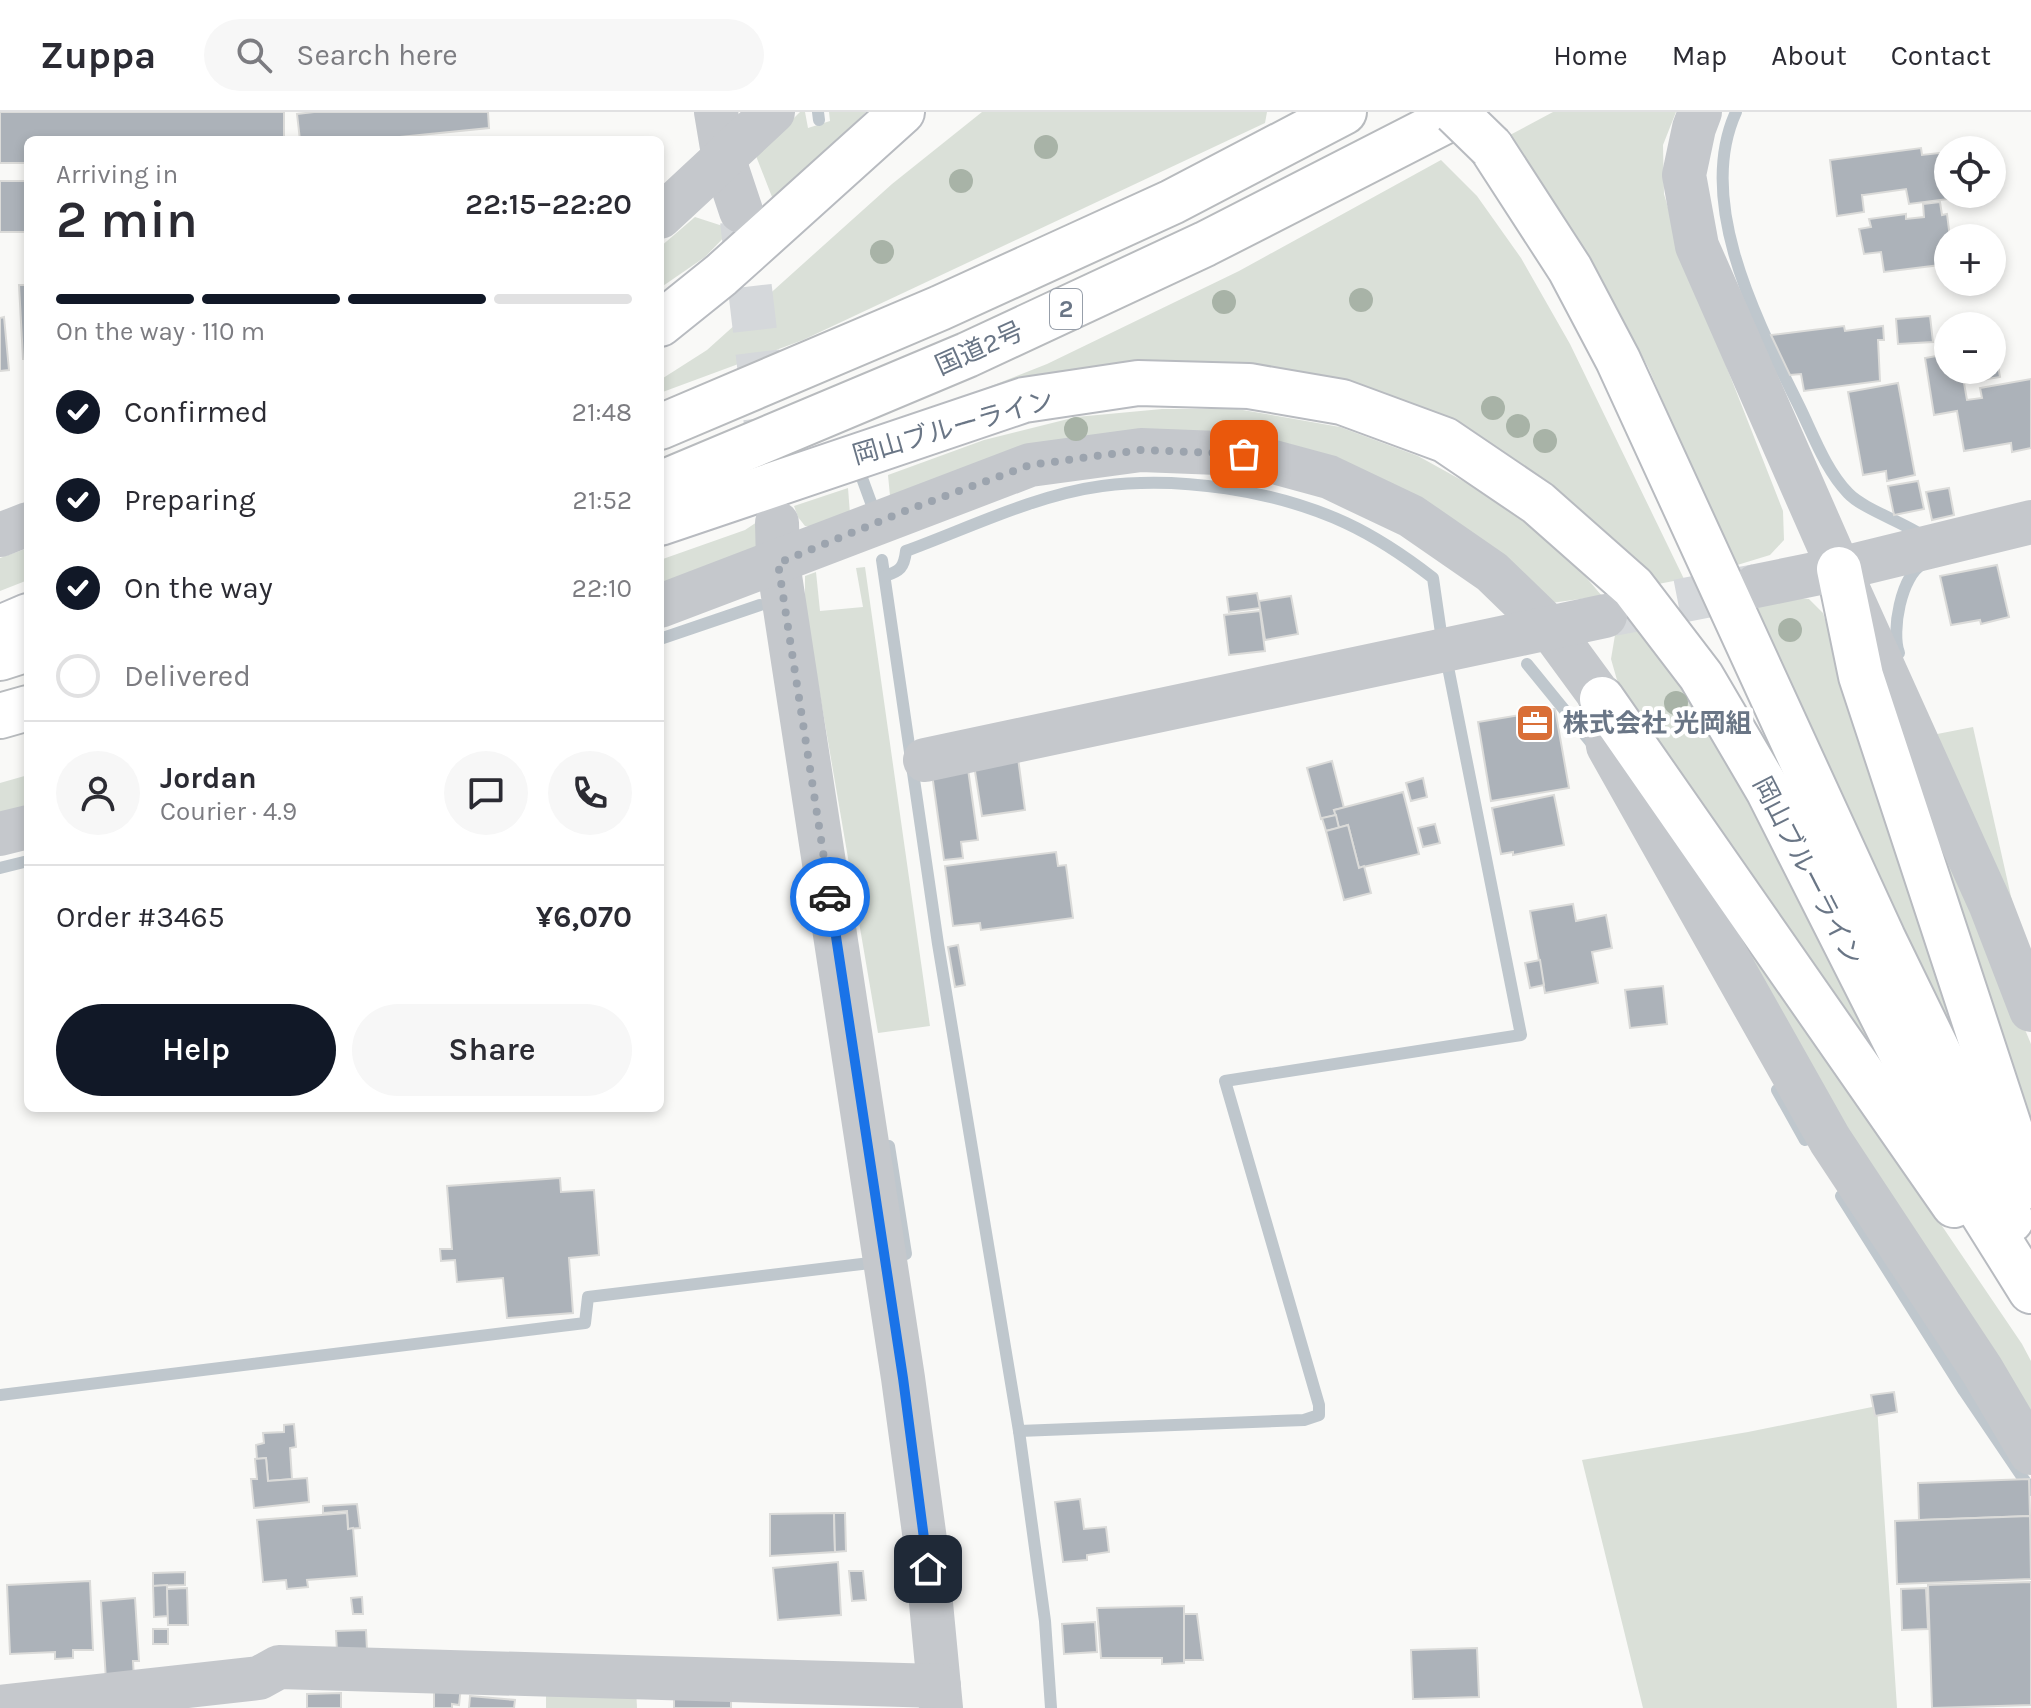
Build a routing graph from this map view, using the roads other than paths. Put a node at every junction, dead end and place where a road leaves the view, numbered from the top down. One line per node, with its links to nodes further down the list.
1 (716, 112): 8 (street)
2 (773, 112): 8 (street)
3 (902, 112): 11 (main road)
4 (1344, 112): 12 (main road, 国道2号 / 2)
5 (1455, 112): 36 (main road, 岡山ブルーライン, bridge)
6 (1463, 112): 13 (main road, 国道2号 / 2)
7 (1700, 112): 19 (street)
8 (724, 160): 9 (street); 10 (street)
9 (741, 211)
10 (664, 213)
11 (664, 321)
12 (664, 425)
13 (664, 482)
14 (664, 522): 37 (main road, 岡山ブルーライン)
15 (2031, 522): 19 (street)
16 (24, 526): 17 (street)
17 (0, 535)
18 (778, 543): 21 (street); 25 (street); 40 (street)
19 (1839, 569): 20 (street); 34 (street); 35 (main road)
20 (1756, 586)
21 (664, 604)
22 (1605, 616): 25 (street)
23 (24, 618): 24 (main road)
24 (0, 628)
25 (1550, 628): 28 (street); 31 (street)
26 (24, 650): 27 (main road)
27 (0, 658)
28 (1602, 699): 37 (main road); 38 (street)
29 (24, 709): 30 (main road)
30 (0, 716)
31 (925, 760)
32 (24, 828): 33 (street)
33 (0, 834)
34 (2031, 1010)
35 (2031, 1241)
36 (2031, 1277)
37 (2031, 1293)
38 (2031, 1453)
39 (260, 1693): 40 (street); 41 (street)
40 (940, 1697)
41 (0, 1707)

